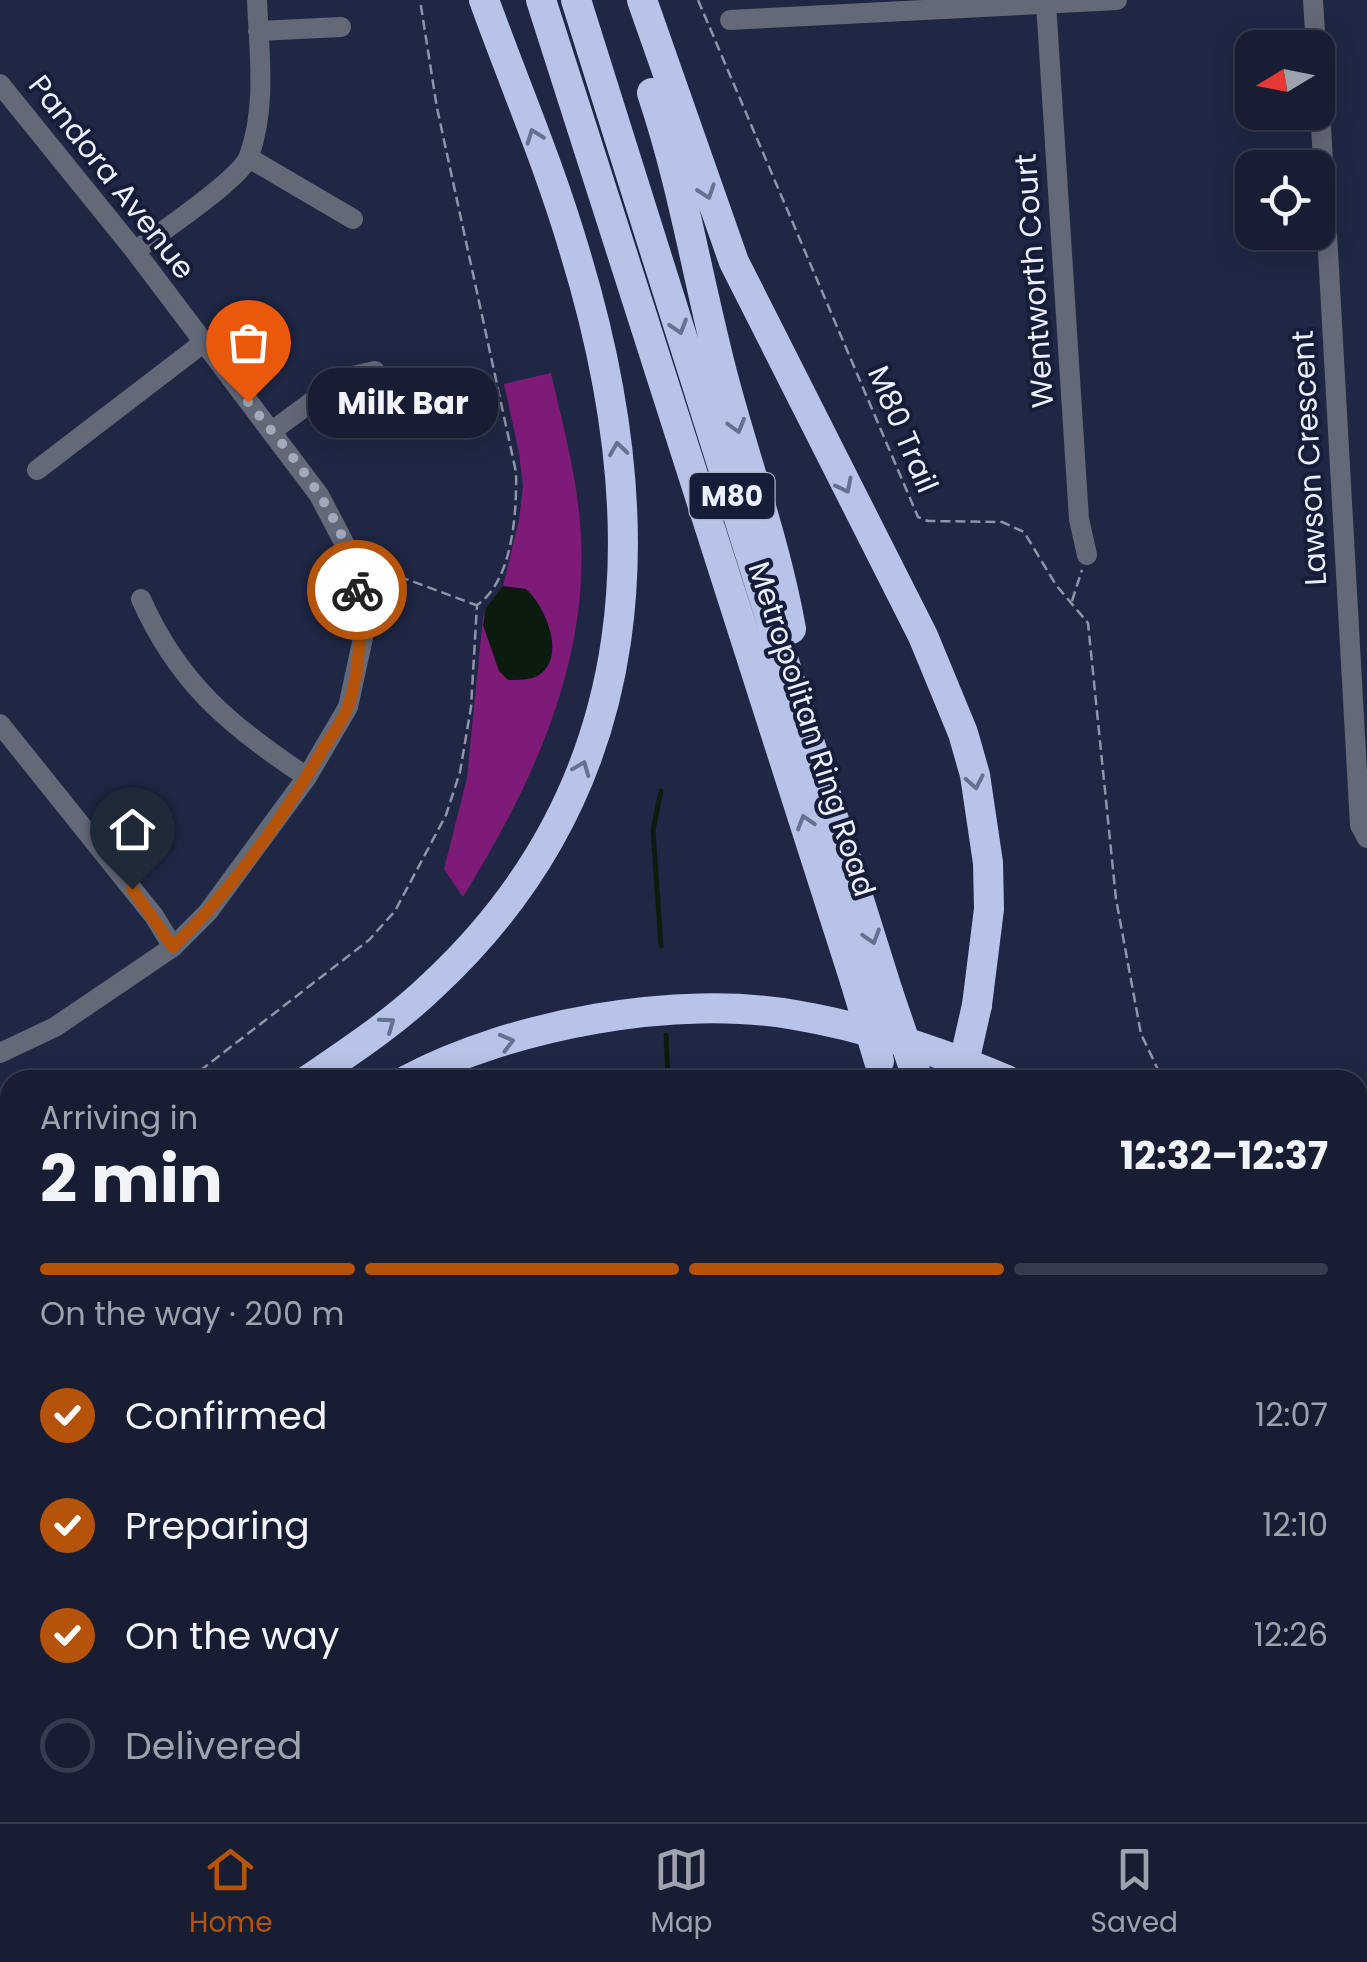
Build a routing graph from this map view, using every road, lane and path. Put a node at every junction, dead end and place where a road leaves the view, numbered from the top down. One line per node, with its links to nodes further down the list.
1 (256, 0): 15 (street)
2 (420, 0): 29 (path)
3 (540, 0): 39 (highway, Metropolitan Ring Road / M80, one-way to 3, bridge)
4 (576, 0): 31 (highway, Metropolitan Ring Road / M80, one-way to 31)
5 (620, 0): 31 (highway, one-way to 31)
6 (642, 0): 41 (highway, one-way to 41, bridge)
7 (698, 0): 28 (path, M80 Trail)
8 (1117, 0): 10 (street)
9 (1313, 0): 14 (street)
10 (1046, 3): 12 (street); 25 (street, Wentworth Court)
11 (488, 6): 37 (highway, one-way to 11)
12 (730, 20)
13 (341, 27): 15 (street)
14 (1315, 30)
15 (258, 31): 18 (street)
16 (0, 84): 20 (street, Pandora Avenue)
17 (1321, 130): 33 (street, Lawson Crescent)
18 (249, 158): 19 (street); 20 (street)
19 (353, 219)
20 (134, 251): 21 (street, Pandora Avenue)
21 (202, 343): 23 (street, Pandora Avenue); 24 (street)
22 (375, 371): 23 (street)
23 (272, 430): 26 (street, Pandora Avenue)
24 (37, 470)
25 (1087, 555): 28 (path)
26 (354, 560): 29 (path); 32 (street, Pandora Avenue)
27 (141, 599): 32 (street)
28 (1070, 602): 43 (path, M80 Trail)
29 (477, 605): 36 (path)
30 (0, 724): 34 (street)
31 (812, 746): 40 (highway, Metropolitan Ring Road / M80, one-way to 40, bridge)
32 (307, 777): 34 (street, Pandora Avenue)
33 (1367, 838)
34 (173, 947): 35 (street, Pandora Avenue)
35 (0, 1053)
36 (201, 1070)
37 (322, 1070)
38 (432, 1070): 42 (highway, one-way to 42)
39 (882, 1070)
40 (915, 1070)
41 (962, 1070)
42 (978, 1070)
43 (1159, 1070)

